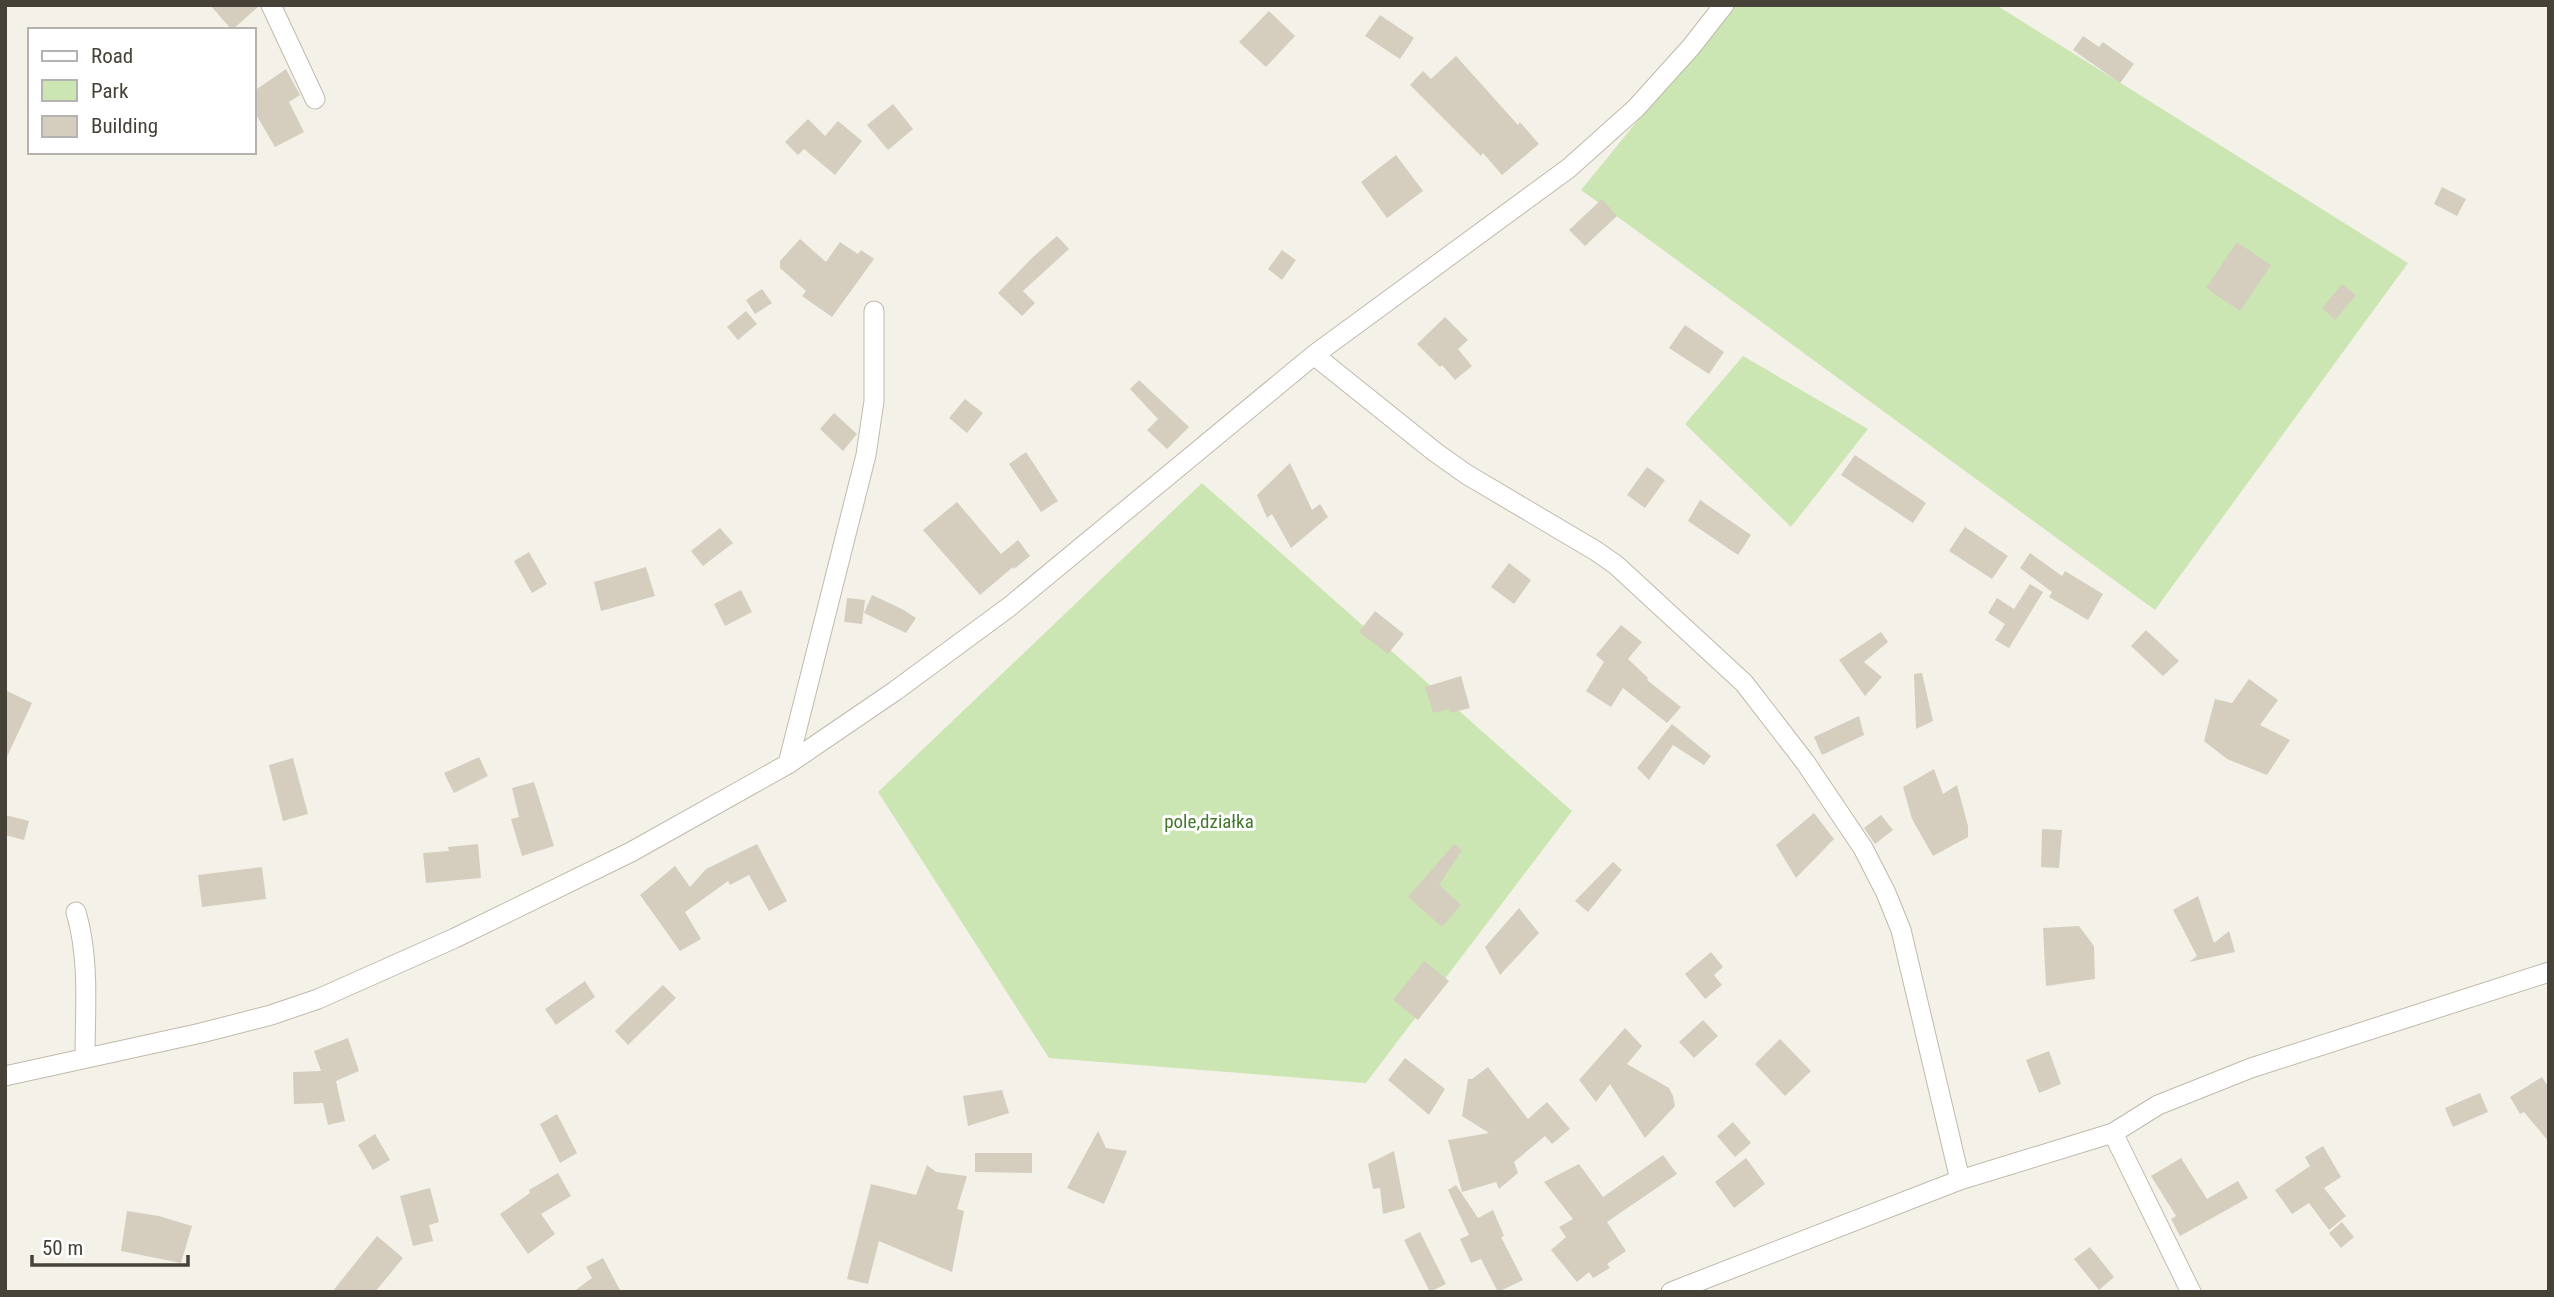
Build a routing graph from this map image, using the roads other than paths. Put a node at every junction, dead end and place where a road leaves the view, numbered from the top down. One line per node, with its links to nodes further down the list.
1 (271, 5): 3 (street)
2 (1724, 5): 5 (street)
3 (315, 99)
4 (874, 312): 6 (street)
5 (1314, 355): 6 (street); 12 (street)
6 (788, 764): 9 (street)
7 (76, 912): 9 (street)
8 (2549, 972): 11 (street)
9 (85, 1058): 10 (street)
10 (5, 1076)
11 (2113, 1133): 12 (street); 14 (street)
12 (1960, 1180): 13 (street)
13 (1671, 1292)
14 (2191, 1292)

